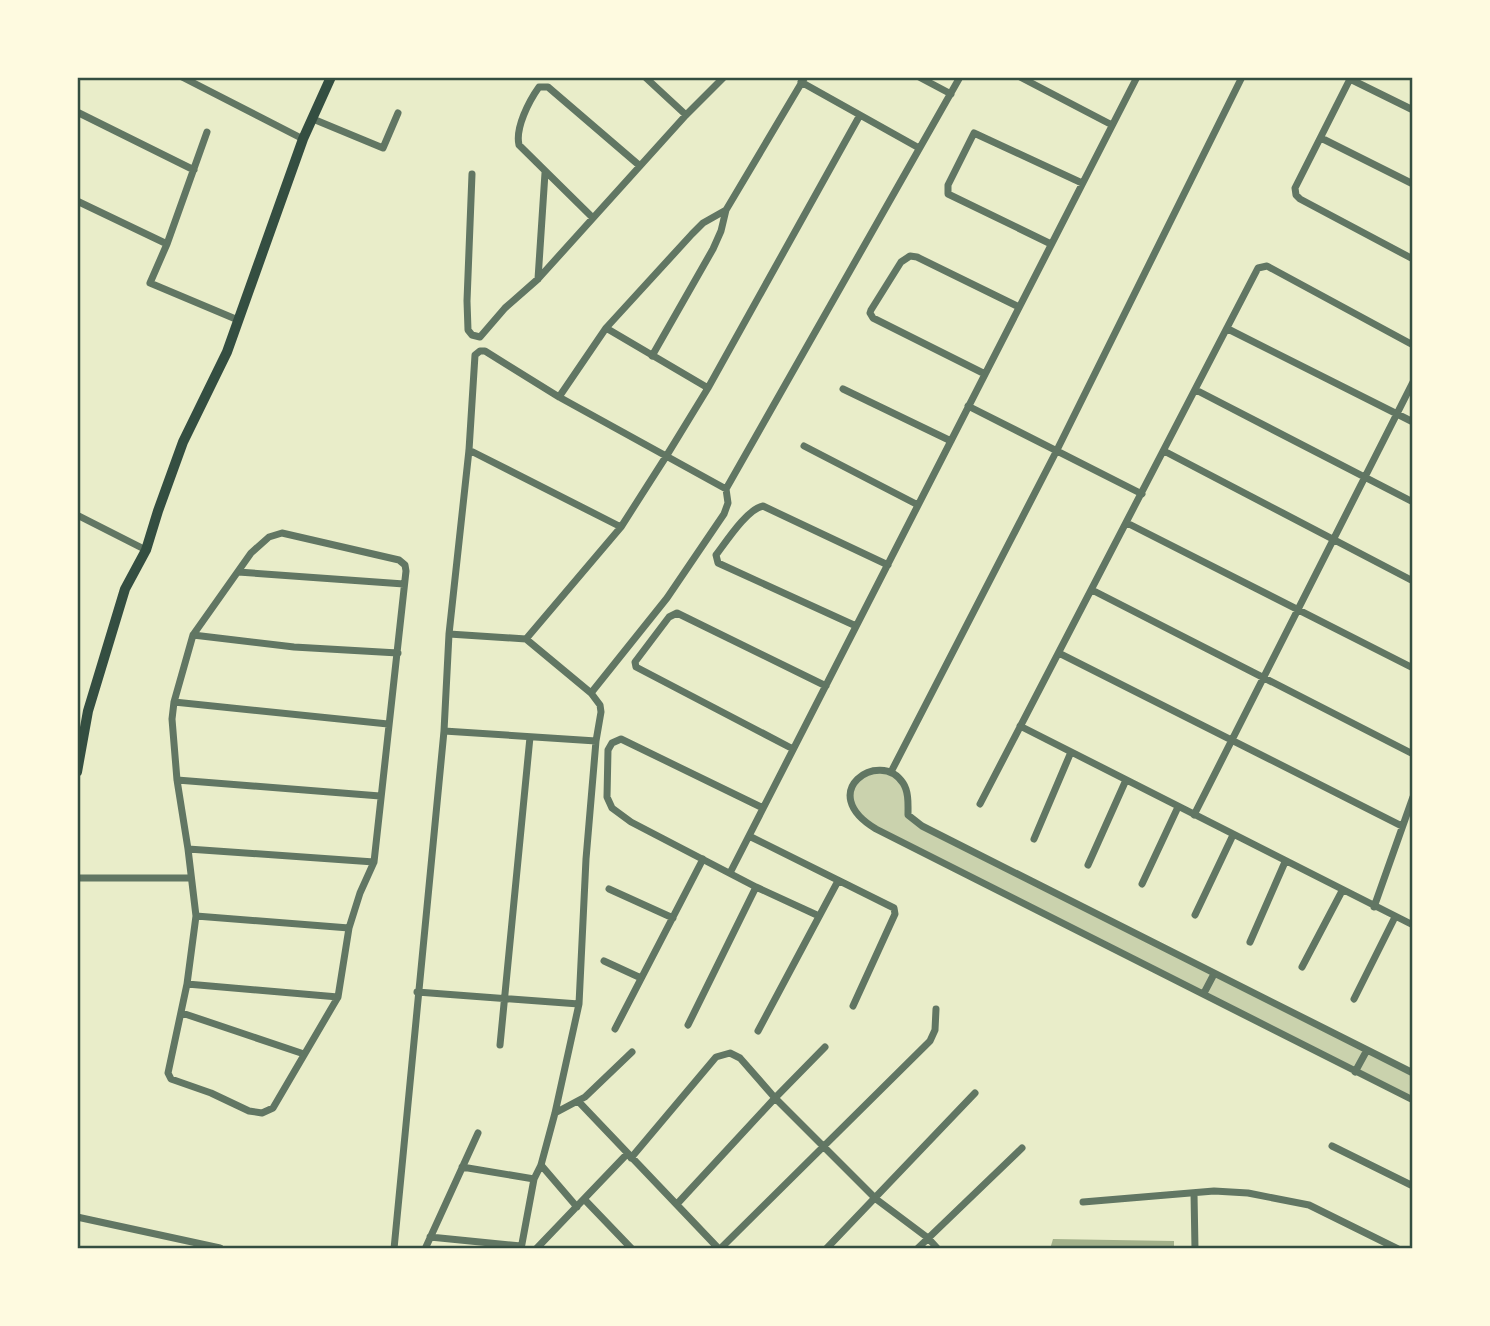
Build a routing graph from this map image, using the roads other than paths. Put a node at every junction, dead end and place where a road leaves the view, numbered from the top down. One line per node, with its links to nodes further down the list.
1 (182, 77): 22 (street)
2 (331, 77): 18 (main road)
3 (645, 77): 16 (street)
4 (724, 77): 16 (street)
5 (919, 77): 12 (street)
6 (960, 77): 12 (street)
7 (1020, 77): 19 (street)
8 (1137, 77): 19 (street)
9 (1242, 77): 55 (street)
10 (1351, 78): 13 (street); 21 (street)
11 (803, 80): 17 (street); 31 (street)
12 (951, 94): 23 (street)
13 (1413, 110)
14 (77, 112): 25 (street)
15 (398, 113): 18 (street)
16 (686, 115): 24 (street)
17 (860, 115): 23 (street); 45 (street)
18 (313, 119): 22 (main road)
19 (1112, 125): 28 (street)
20 (207, 132): 25 (street)
21 (1321, 138): 29 (street); 35 (street)
22 (303, 139): 38 (main road)
23 (919, 148): 59 (street)
24 (640, 166): 26 (street); 32 (street)
25 (194, 170): 33 (street)
26 (545, 173): 32 (street); 36 (street)
27 (472, 174): 36 (street)
28 (1082, 183): 34 (street); 34 (street)
29 (1413, 184)
30 (77, 201): 33 (street)
31 (726, 210): 39 (street); 42 (street)
32 (593, 218): 36 (street)
33 (167, 244): 38 (street)
34 (1051, 244): 37 (street)
35 (1413, 259)
36 (538, 279)
37 (1019, 307): 43 (street); 43 (street)
38 (237, 320): 67 (main road)
39 (606, 328): 42 (street); 48 (street)
40 (1228, 329): 41 (street); 47 (street); 50 (street)
41 (1413, 345)
42 (652, 356): 45 (street)
43 (985, 374): 49 (street)
44 (1413, 382): 50 (street)
45 (708, 388): 57 (street)
46 (843, 389): 52 (street)
47 (1196, 390): 56 (street); 58 (street)
48 (559, 397): 54 (street); 57 (street)
49 (968, 406): 52 (street); 55 (street)
50 (1397, 414): 51 (street); 58 (street)
51 (1413, 422)
52 (951, 441): 62 (street)
53 (804, 446): 62 (street)
54 (469, 450): 65 (street); 75 (street)
55 (1057, 450): 60 (street); 96 (street)
56 (1164, 451): 60 (street); 66 (street)
57 (667, 455): 59 (street); 65 (street)
58 (1365, 477): 61 (street); 66 (street)
59 (726, 489): 83 (street)
60 (1142, 494): 64 (street)
61 (1413, 502)
62 (918, 505): 68 (street)
63 (77, 515): 67 (street)
64 (1127, 523): 72 (street); 73 (street)
65 (621, 527): 77 (street)
66 (1334, 540): 70 (street); 73 (street)
67 (146, 550): 85 (main road)
68 (887, 565): 74 (street); 74 (street)
69 (238, 572): 71 (street); 71 (street); 76 (street)
70 (1413, 581)
71 (404, 584): 78 (street)
72 (1092, 590): 79 (street); 81 (street)
73 (1298, 609): 80 (street); 81 (street)
74 (856, 626): 82 (street)
75 (449, 634): 77 (street); 88 (street)
76 (192, 635): 78 (street); 84 (street)
77 (526, 639): 83 (street)
78 (398, 653): 86 (street)
79 (1059, 653): 87 (street); 90 (street)
80 (1413, 668)
81 (1264, 677): 90 (street); 94 (street)
82 (826, 686): 92 (street); 92 (street)
83 (591, 693): 91 (street)
84 (174, 702): 86 (street); 97 (street)
85 (82, 709): 95 (main road)
86 (388, 724): 99 (street)
87 (1020, 726): 93 (street); 101 (street)
88 (444, 731): 89 (street); 136 (street)
89 (530, 737): 91 (street); 139 (street)
90 (1232, 740): 104 (street); 105 (street)
91 (596, 741): 141 (street)
92 (793, 749): 103 (street)
93 (1071, 752): 98 (street); 108 (street)
94 (1413, 754)
95 (77, 772)
96 (891, 772): 133 (street); 137 (street)
97 (177, 780): 99 (street); 109 (street)
98 (1126, 780): 102 (street); 113 (street)
99 (380, 796): 111 (street)
100 (1413, 797): 105 (street)
101 (980, 804)
102 (1178, 807): 104 (street); 118 (street)
103 (763, 808): 107 (street); 110 (street)
104 (1194, 815): 106 (street)
105 (1402, 827): 122 (street)
106 (1233, 835): 112 (street); 123 (street)
107 (749, 836): 114 (street); 117 (street)
108 (1034, 839)
109 (188, 849): 111 (street); 116 (street)
110 (703, 859): 114 (street); 127 (street)
111 (374, 862): 129 (street)
112 (1285, 862): 121 (street); 130 (street)
113 (1088, 865)
114 (730, 873): 119 (street)
115 (77, 878): 116 (street)
116 (191, 878): 124 (street)
117 (838, 881): 125 (street); 142 (street)
118 (1142, 884)
119 (756, 887): 125 (street); 145 (street)
120 (609, 889): 127 (street)
121 (1342, 891): 122 (street); 132 (street)
122 (1374, 907): 126 (street)
123 (1195, 915)
124 (196, 916): 129 (street); 135 (street)
125 (819, 916): 147 (street)
126 (1395, 917): 128 (street); 140 (street)
127 (673, 918): 134 (street)
128 (1413, 925)
129 (349, 928): 138 (street)
130 (1250, 942)
131 (604, 961): 134 (street)
132 (1302, 967)
133 (1214, 974): 137 (street); 150 (street)
134 (641, 978): 146 (street)
135 (187, 984): 138 (street); 144 (street)
136 (417, 992): 139 (street); 180 (street)
137 (1203, 993): 153 (street)
138 (338, 997): 152 (street)
139 (505, 997): 141 (street); 148 (street)
140 (1354, 999)
141 (579, 1004): 159 (street)
142 (853, 1006)
143 (936, 1009): 161 (street)
144 (182, 1013): 152 (street); 152 (street)
145 (688, 1025)
146 (615, 1029)
147 (758, 1031)
148 (500, 1045)
149 (825, 1047): 156 (street)
150 (1367, 1050): 153 (street); 154 (street)
151 (632, 1052): 158 (street)
152 (304, 1054)
153 (1355, 1072): 157 (street)
154 (1413, 1073)
155 (975, 1093): 171 (street)
156 (775, 1098): 161 (street); 164 (street); 173 (street)
157 (1413, 1100)
158 (578, 1101): 159 (street); 164 (street)
159 (555, 1113): 165 (street)
160 (478, 1133): 166 (street)
161 (824, 1146): 171 (street); 184 (street)
162 (1332, 1146): 168 (street)
163 (1022, 1148): 177 (street)
164 (629, 1156): 170 (street); 173 (street)
165 (541, 1165): 167 (street); 174 (street)
166 (462, 1167): 167 (street); 176 (street)
167 (534, 1179): 179 (street)
168 (1413, 1186)
169 (1194, 1193): 172 (street); 188 (street); 189 (street)
170 (584, 1199): 174 (street); 183 (street)
171 (876, 1199): 177 (street); 185 (street)
172 (1083, 1202)
173 (677, 1204): 184 (street)
174 (577, 1207): 182 (street)
175 (77, 1217): 178 (street)
176 (430, 1237): 179 (street); 181 (street)
177 (928, 1238): 186 (street); 187 (street)
178 (220, 1248)
179 (521, 1248)
180 (394, 1249)
181 (425, 1249)
182 (537, 1249)
183 (632, 1249)
184 (719, 1249)
185 (826, 1249)
186 (918, 1249)
187 (938, 1249)
188 (1195, 1249)
189 (1398, 1249)

